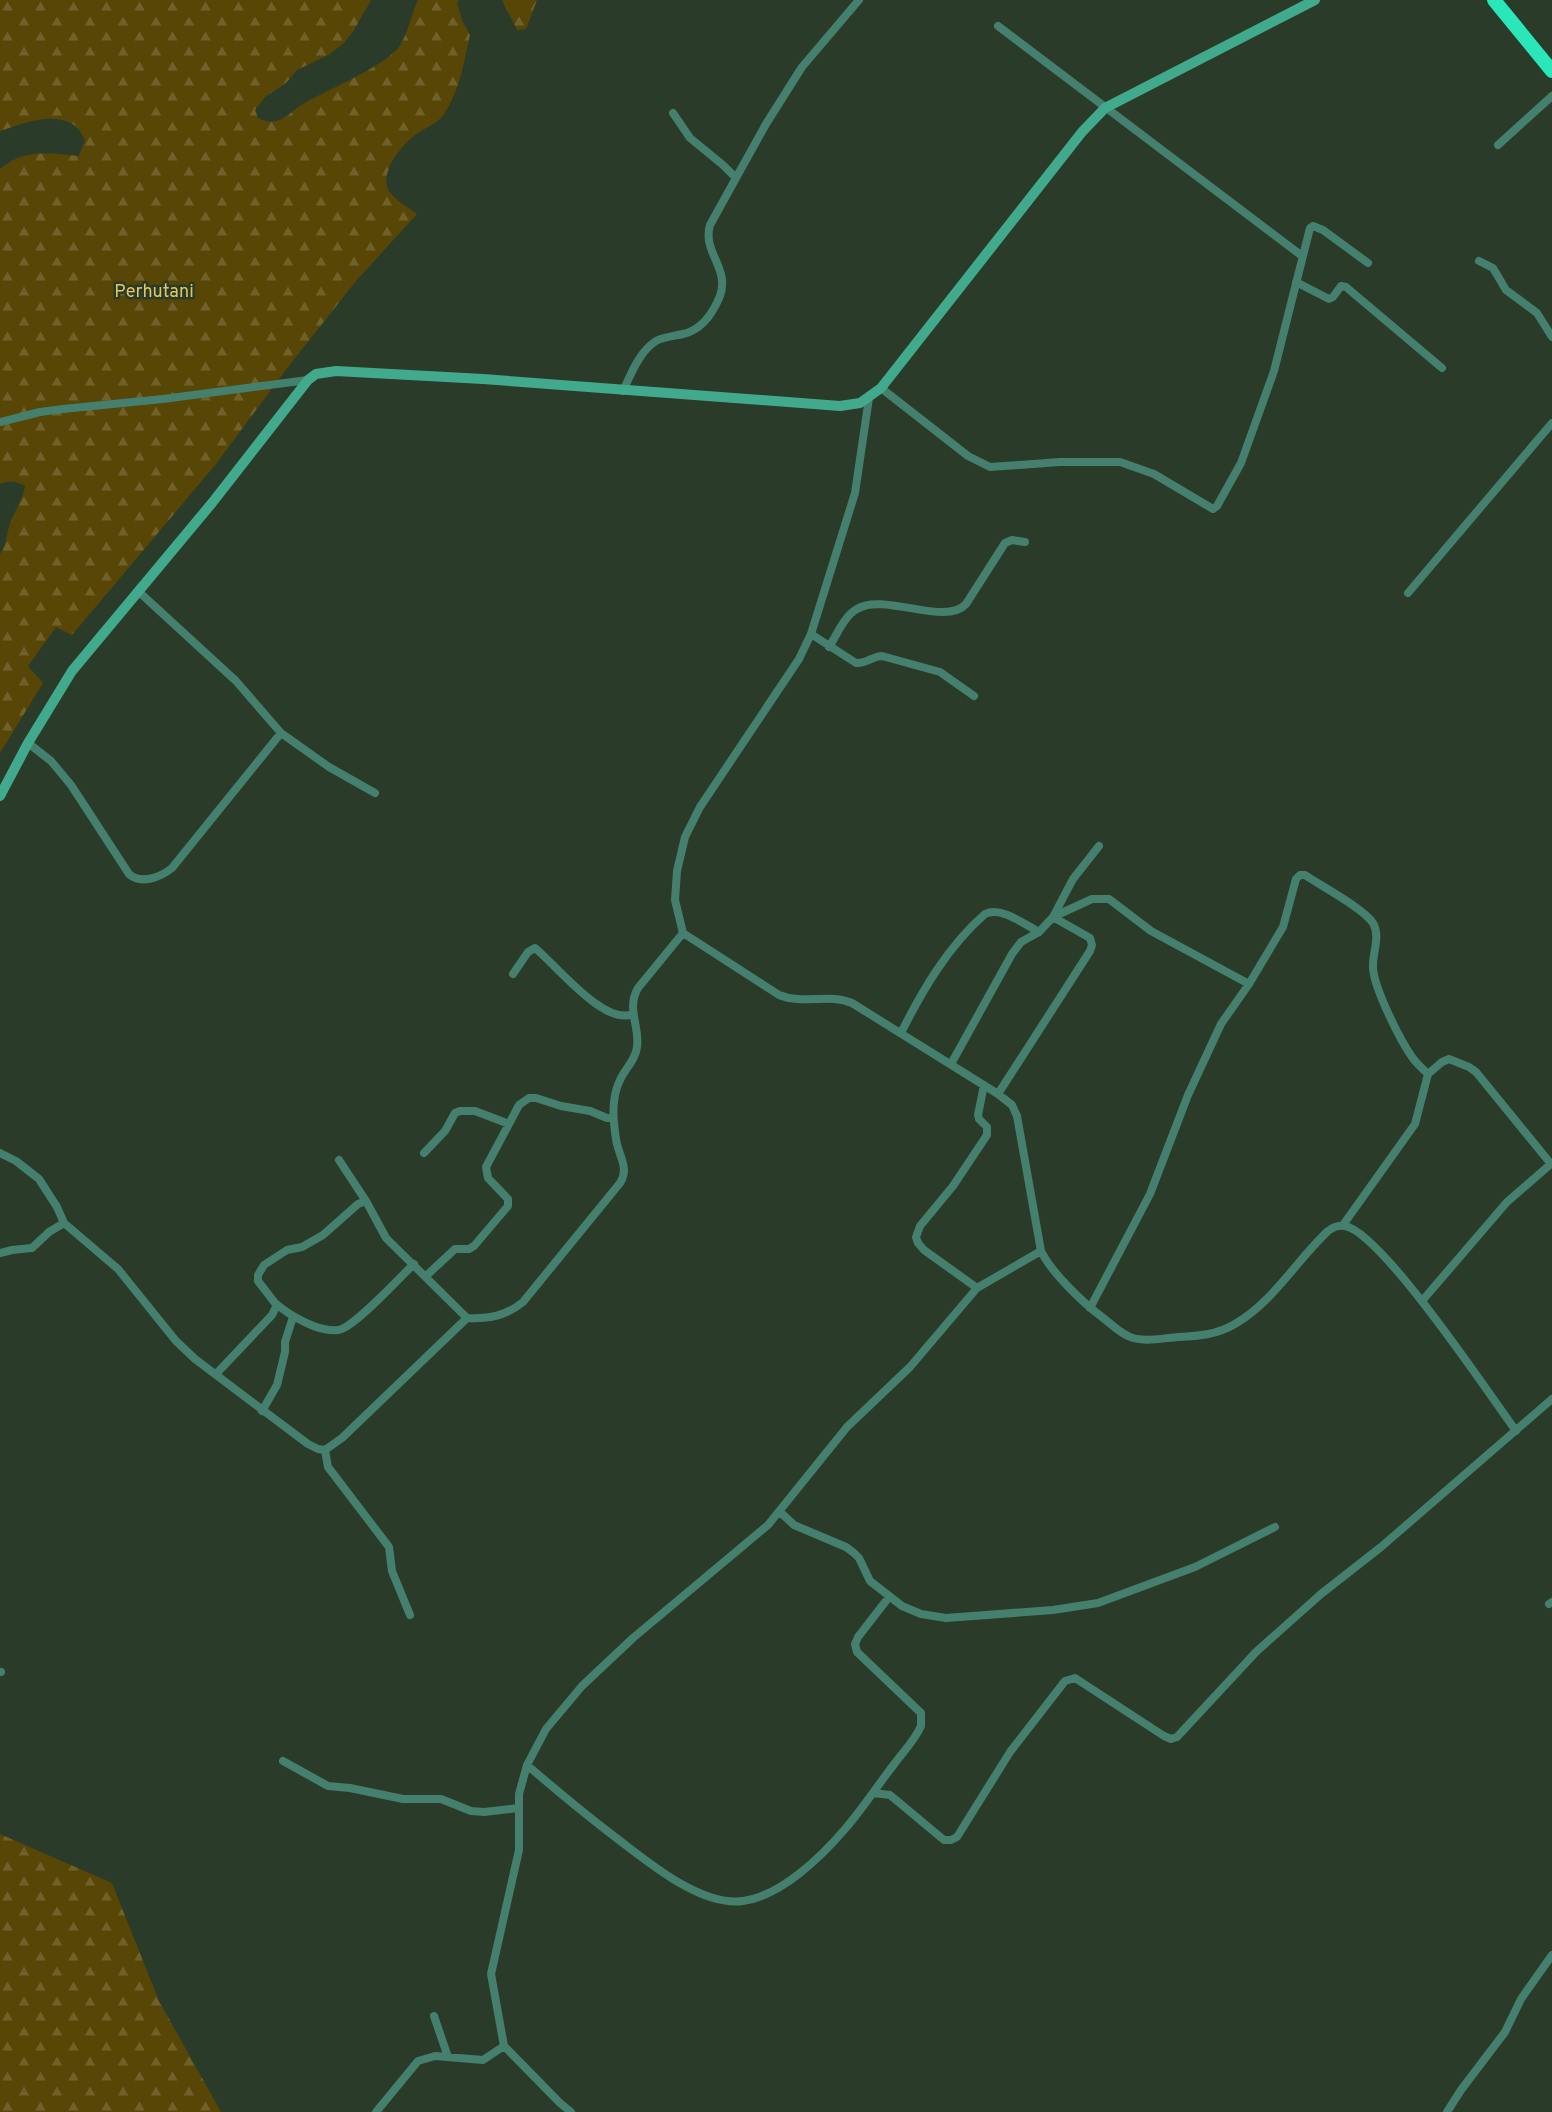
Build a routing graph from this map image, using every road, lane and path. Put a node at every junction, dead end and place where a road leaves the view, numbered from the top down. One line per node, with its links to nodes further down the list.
1 (859, 0): 10 (street)
2 (1315, 0): 7 (street)
3 (1494, 0): 5 (highway)
4 (998, 26): 7 (street)
5 (1552, 71)
6 (1552, 96): 9 (street)
7 (1105, 108): 11 (street); 18 (street)
8 (672, 113): 10 (street)
9 (1498, 145)
10 (736, 178): 19 (street)
11 (1302, 256): 13 (street); 14 (street)
12 (1479, 261): 15 (street)
13 (1368, 262)
14 (1296, 282): 16 (street); 18 (street)
15 (1552, 337)
16 (1443, 368)
17 (308, 380): 19 (street); 21 (street); 24 (street)
18 (880, 388): 20 (street)
19 (623, 391): 20 (street)
20 (869, 398): 26 (street)
21 (0, 422)
22 (1552, 423): 25 (street)
23 (1025, 542): 27 (street)
24 (138, 591): 29 (street); 30 (street)
25 (1408, 593)
26 (811, 634): 27 (street); 36 (street)
27 (830, 647): 28 (street)
28 (974, 696)
29 (281, 733): 30 (street); 31 (street)
30 (28, 743): 32 (street)
31 (375, 793)
32 (0, 796)
33 (1099, 846): 34 (street)
34 (1053, 917): 35 (street); 38 (street); 44 (street)
35 (1039, 932): 40 (street); 41 (street)
36 (683, 933): 39 (street); 40 (street)
37 (513, 974): 39 (street)
38 (1249, 984): 42 (street); 61 (street)
39 (633, 1014): 45 (street)
40 (900, 1033): 41 (street)
41 (951, 1064): 43 (street)
42 (1428, 1074): 50 (street); 53 (street)
43 (984, 1085): 44 (street); 58 (street)
44 (998, 1094): 54 (street)
45 (614, 1118): 46 (street); 63 (street)
46 (509, 1124): 48 (street); 57 (street)
47 (0, 1154): 52 (street)
48 (424, 1154)
49 (339, 1160): 51 (street)
50 (1552, 1164): 59 (street)
51 (366, 1201): 56 (street); 60 (street)
52 (63, 1223): 55 (street); 64 (street)
53 (1343, 1225): 59 (street); 61 (street)
54 (1041, 1251): 58 (street); 61 (street)
55 (0, 1253)
56 (414, 1264): 57 (street); 62 (street)
57 (426, 1276): 63 (street)
58 (977, 1288): 69 (street)
59 (1422, 1300): 67 (street)
60 (275, 1303): 62 (street); 64 (street)
61 (1090, 1308)
62 (293, 1317): 66 (street)
63 (467, 1318): 68 (street)
64 (216, 1374): 66 (street)
65 (1552, 1398): 67 (street)
66 (262, 1411): 68 (street)
67 (1515, 1431): 75 (street)
68 (325, 1450): 72 (street)
69 (779, 1511): 71 (street); 74 (street)
70 (1275, 1527): 71 (street)
71 (889, 1597): 75 (street)
72 (410, 1615)
73 (282, 1761): 76 (street)
74 (527, 1765): 75 (street); 76 (street)
75 (873, 1793)
76 (518, 1808): 79 (street)
77 (1552, 1955): 83 (street)
78 (434, 2016): 80 (street)
79 (504, 2046): 80 (street); 82 (street)
80 (448, 2057): 81 (street)
81 (376, 2112)
82 (571, 2112)
83 (1447, 2112)

